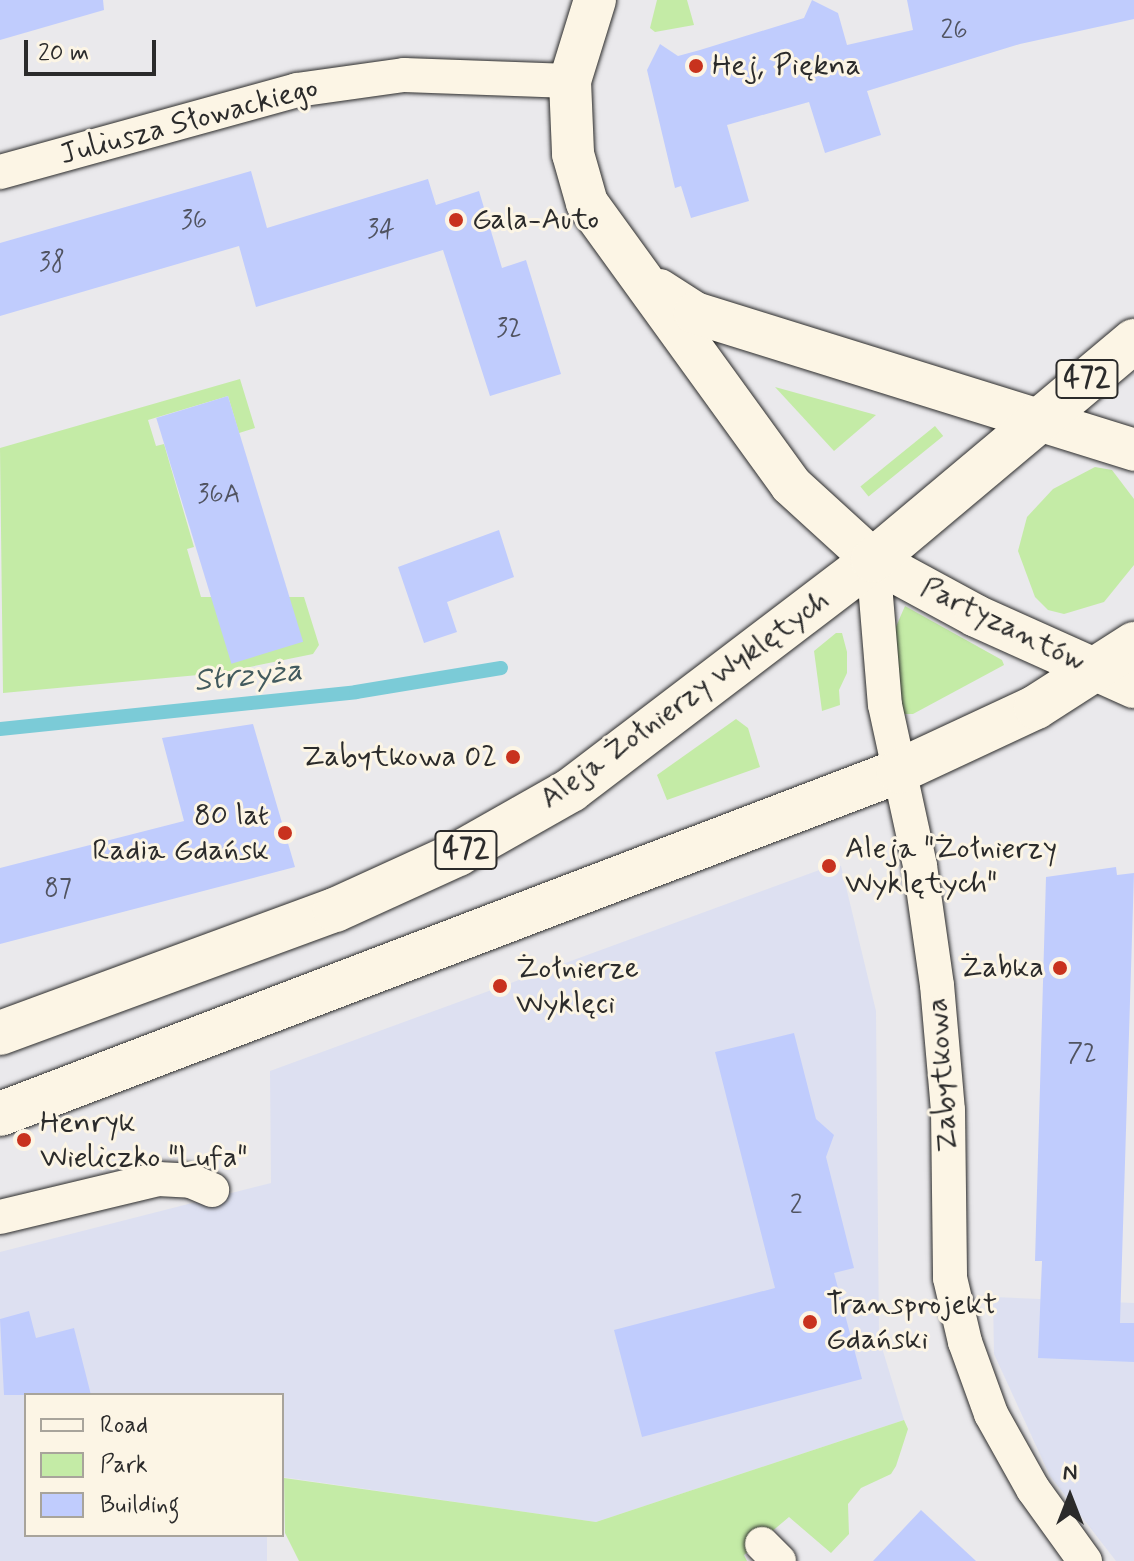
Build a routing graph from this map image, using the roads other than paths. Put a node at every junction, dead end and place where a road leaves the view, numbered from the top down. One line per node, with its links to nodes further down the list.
1 (595, 0): 2 (street, Partyzantów)
2 (570, 81): 3 (street, Juliusza Słowackiego); 4 (street, Partyzantów)
3 (0, 172)
4 (646, 282): 6 (street); 8 (street, Partyzantów)
5 (1134, 341): 6 (main road, Aleja Żołnierzy Wyklętych / 472)
6 (1040, 418): 7 (street); 8 (main road, Aleja Żołnierzy Wyklętych / 472)
7 (1134, 450)
8 (873, 560): 10 (street, Partyzantów); 12 (street, Zabytkowa); 13 (main road, Aleja Żołnierzy Wyklętych / 472)
9 (1134, 644): 10 (main road)
10 (1095, 671): 11 (street, Partyzantów); 12 (main road)
11 (1134, 687)
12 (899, 771): 14 (main road); 17 (street, Zabytkowa)
13 (0, 1033)
14 (0, 1114)
15 (212, 1190): 16 (street)
16 (0, 1217)
17 (1085, 1561)

